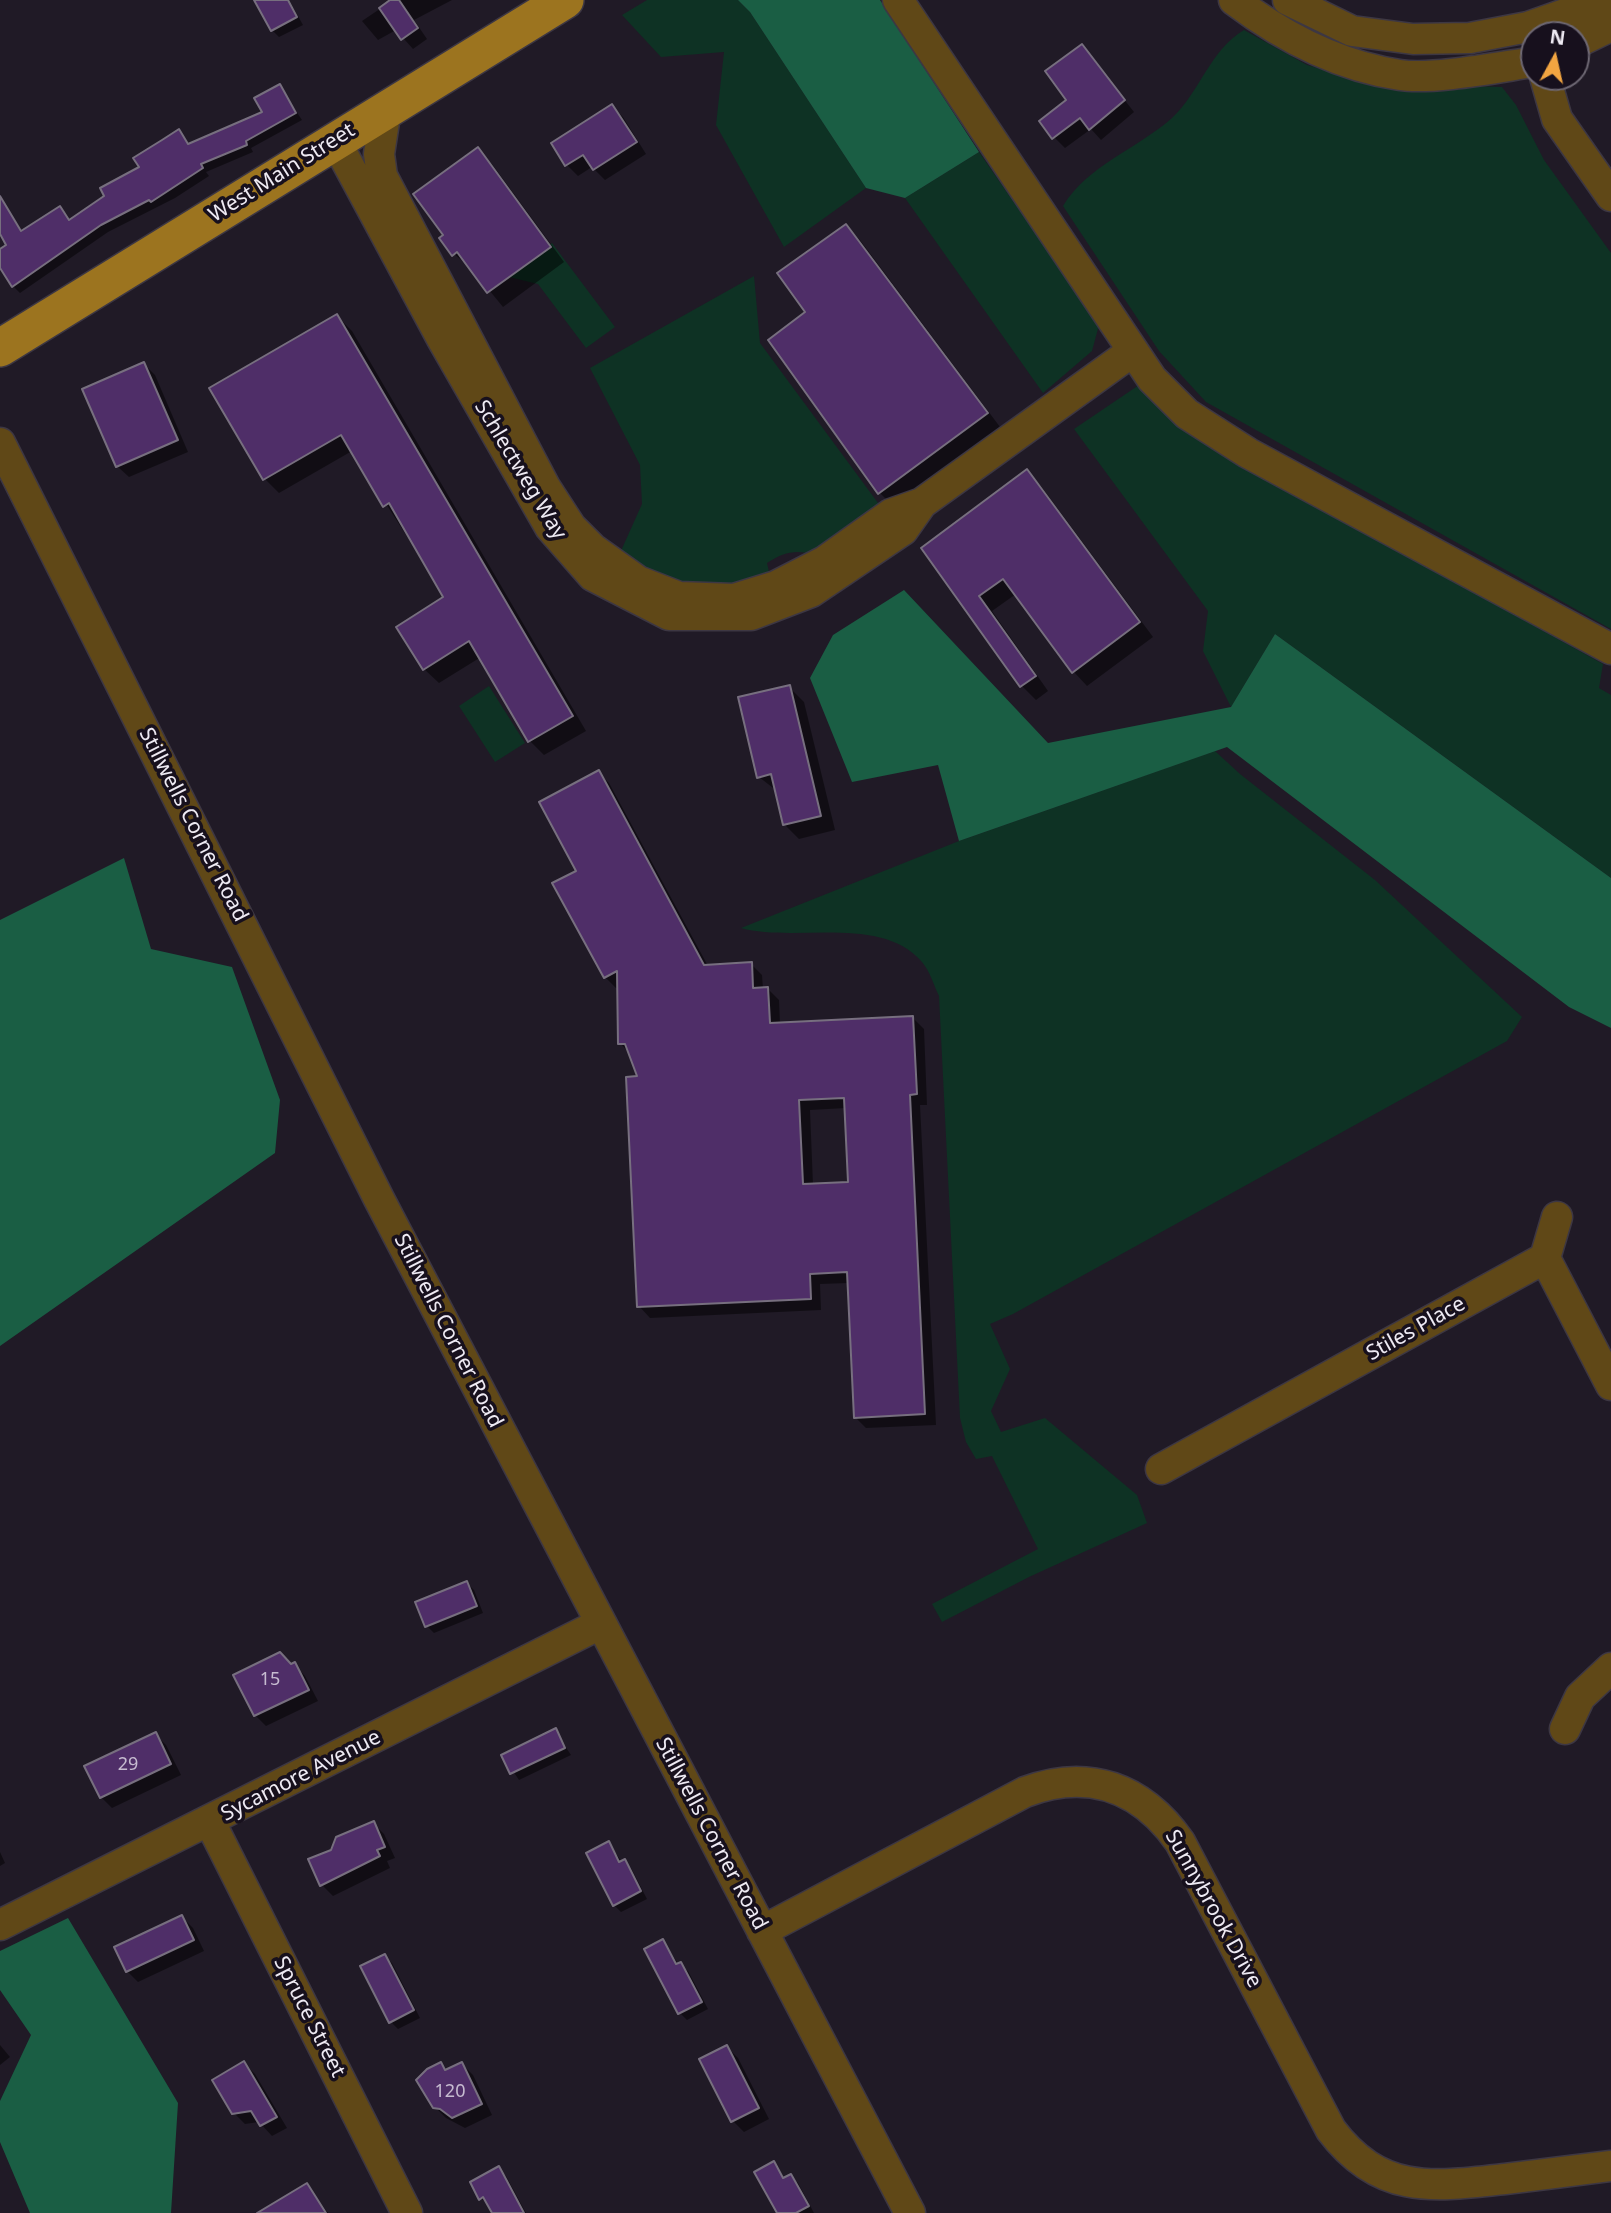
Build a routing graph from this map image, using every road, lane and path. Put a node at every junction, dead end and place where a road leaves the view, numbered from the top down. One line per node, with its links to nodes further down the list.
1 (565, 0): 12 (main road, West Main Street)
2 (898, 0): 16 (street)
3 (1234, 0): 10 (street)
4 (1288, 0): 8 (street)
5 (1605, 0): 6 (street)
6 (1562, 21)
7 (1611, 26): 9 (street)
8 (1520, 36)
9 (1590, 36)
10 (1520, 64)
11 (1549, 91): 14 (street)
12 (386, 109): 13 (main road, West Main Street); 18 (street, Schlectweg Way)
13 (335, 140): 15 (main road, West Main Street); 18 (street, Schlectweg Way)
14 (1611, 196)
15 (0, 348)
16 (1133, 351): 18 (street, Schlectweg Way); 19 (street)
17 (0, 443): 24 (street, Stillwells Corner Road)
18 (922, 503)
19 (1611, 649)
20 (1556, 1217): 21 (street)
21 (1545, 1258): 22 (street); 23 (street, Stiles Place)
22 (1611, 1385)
23 (1161, 1469)
24 (600, 1624): 27 (street, Sycamore Avenue); 29 (street, Stillwells Corner Road)
25 (1611, 1668): 26 (street)
26 (1564, 1729)
27 (210, 1822): 28 (street, Sycamore Avenue); 31 (street, Spruce Street)
28 (0, 1925)
29 (762, 1931): 30 (street, Sunnybrook Drive); 32 (street, Stillwells Corner Road)
30 (1611, 2166)
31 (407, 2213)
32 (910, 2213)

